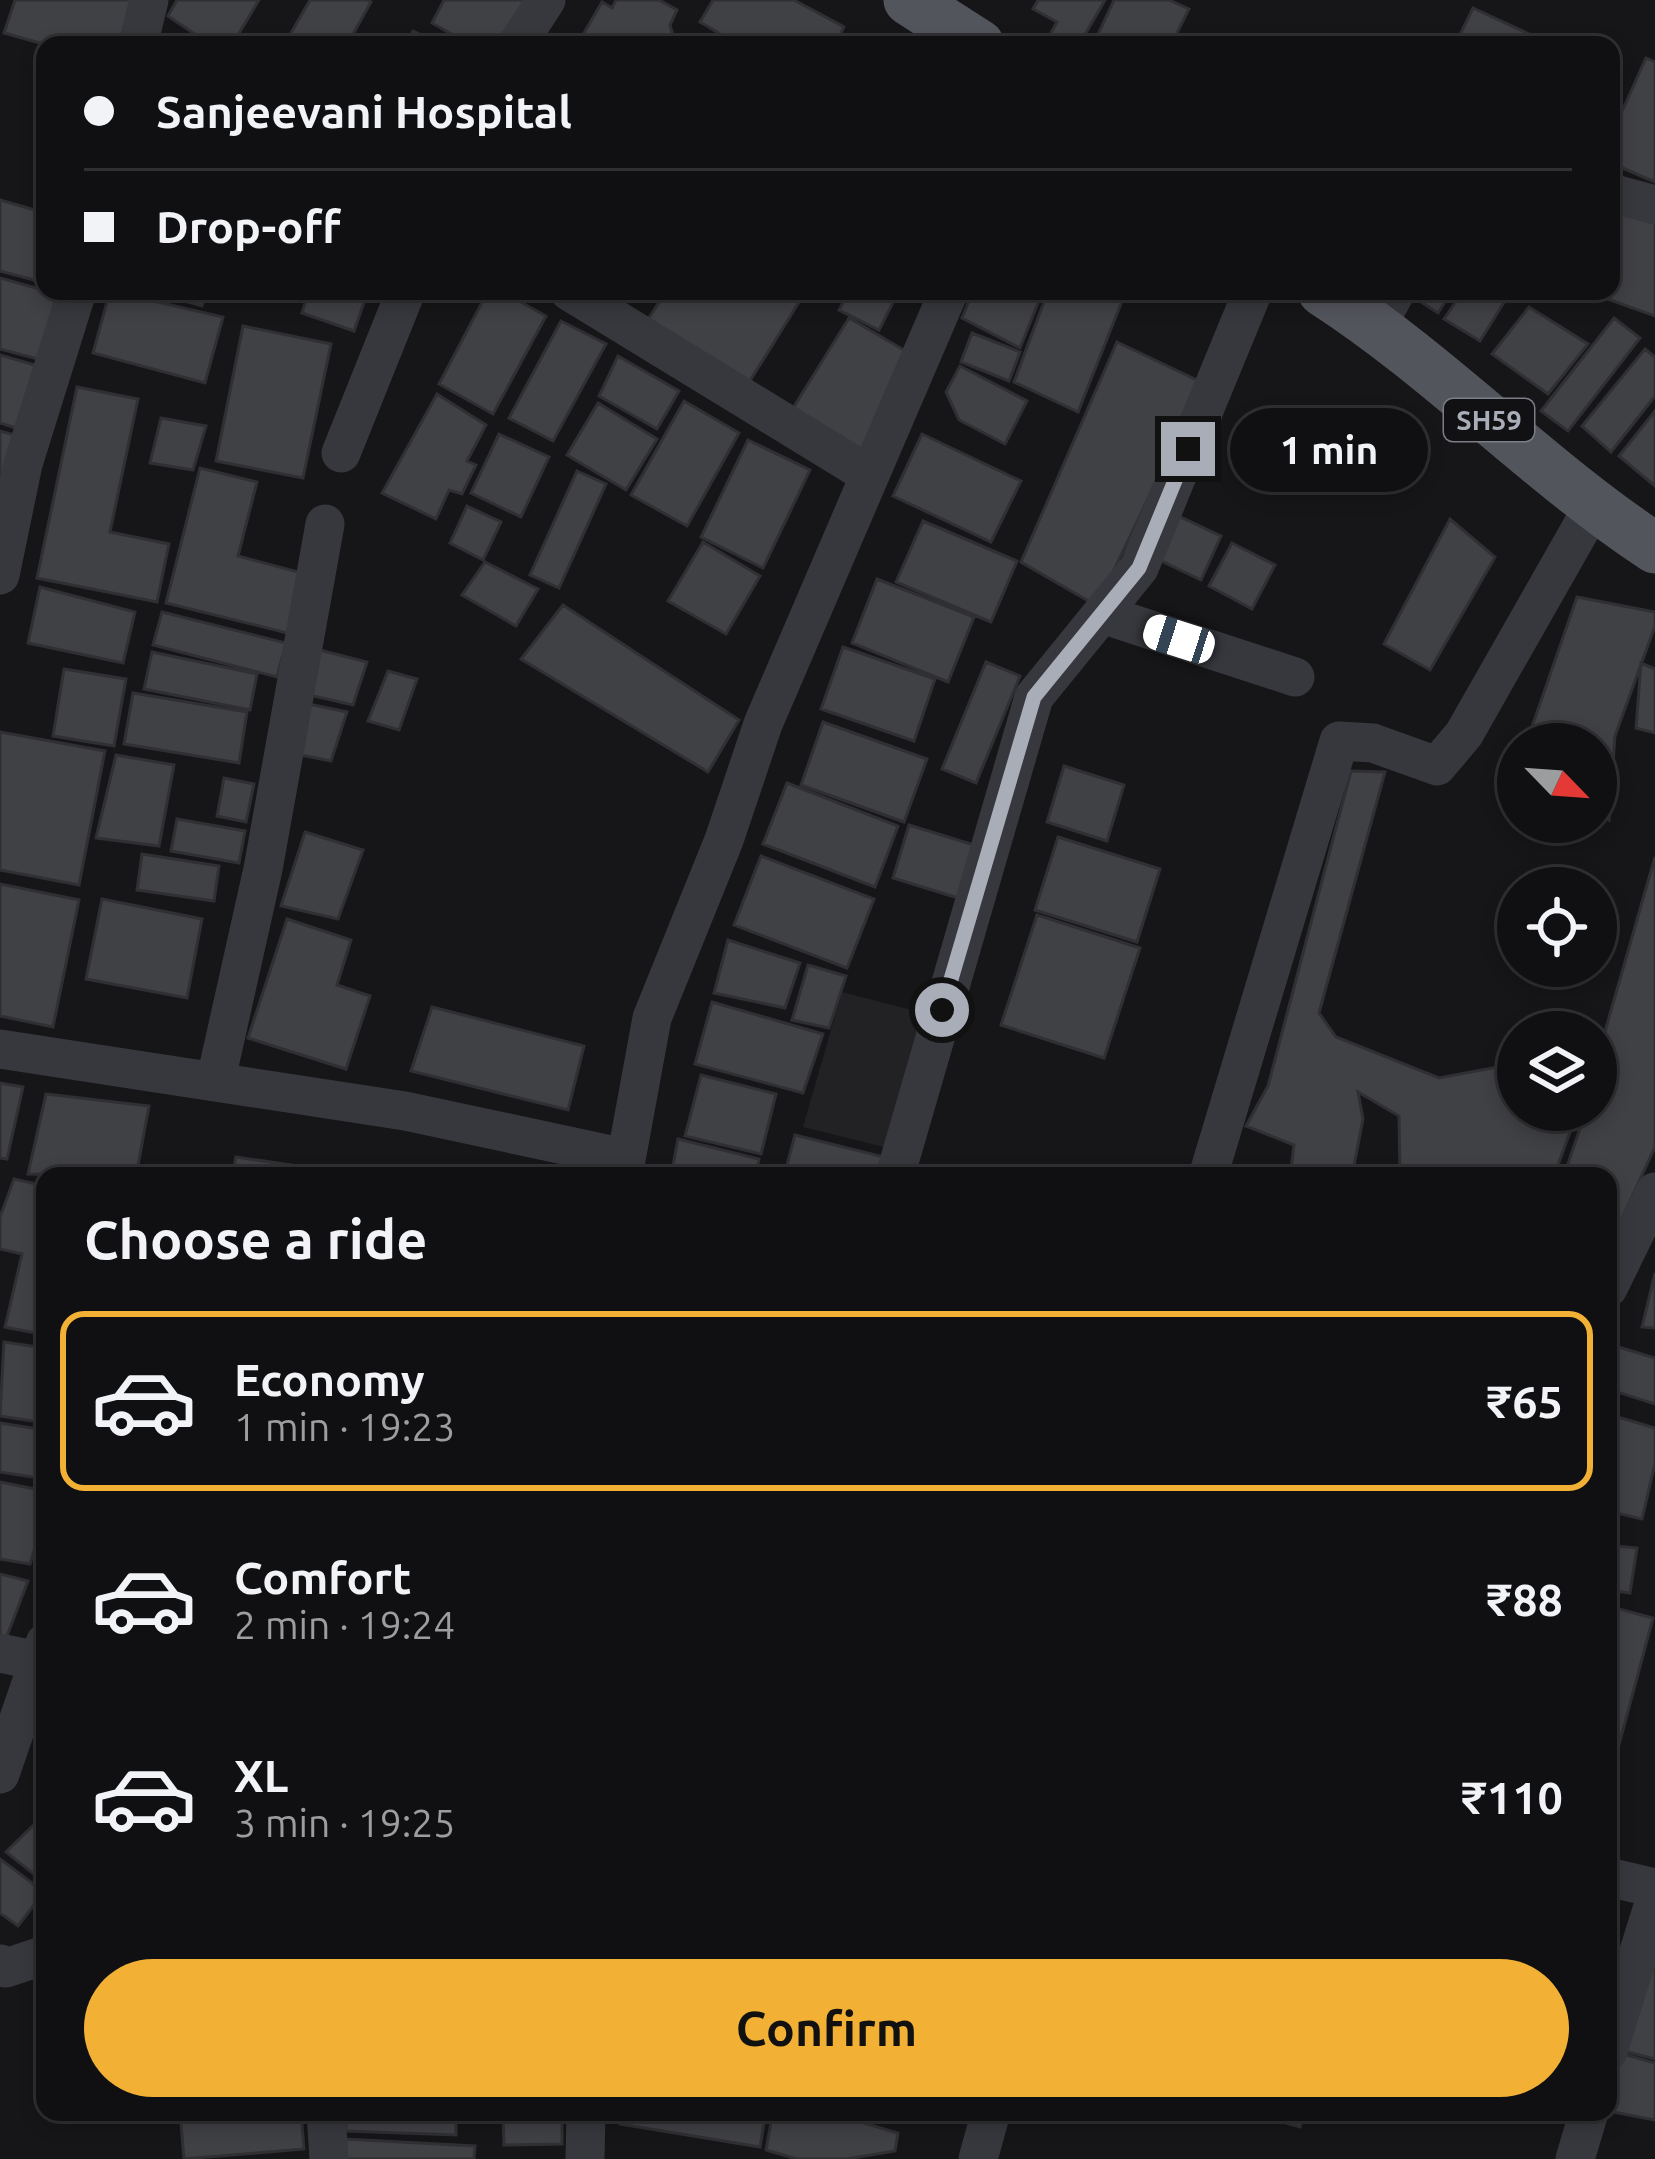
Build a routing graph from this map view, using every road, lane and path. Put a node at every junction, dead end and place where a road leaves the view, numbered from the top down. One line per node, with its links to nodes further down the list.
1 (149, 0): 4 (street)
2 (545, 0): 5 (street)
3 (909, 0): 6 (main road)
4 (140, 36)
5 (523, 36)
6 (965, 36)
7 (1620, 196): 8 (street)
8 (1655, 205)
9 (74, 300): 19 (street)
10 (402, 300): 16 (street)
11 (584, 300): 17 (street)
12 (945, 300): 17 (street)
13 (1248, 300): 23 (street)
14 (1357, 300): 15 (main road, SH59)
15 (1387, 308): 18 (main road, SH59)
16 (341, 453)
17 (868, 474): 27 (street)
18 (1593, 507): 21 (main road, SH59); 29 (street)
19 (6, 520): 22 (street)
20 (325, 524): 26 (street)
21 (1655, 548)
22 (0, 575)
23 (1102, 614): 24 (street); 28 (street)
24 (1295, 677)
25 (0, 1048): 26 (street)
26 (216, 1079): 27 (street)
27 (624, 1167)
28 (898, 1167)
29 (1211, 1167)
30 (1655, 1192): 31 (street)
31 (1617, 1270)
32 (0, 1653): 33 (street)
33 (36, 1655)
34 (36, 1674): 35 (street)
35 (0, 1774)
36 (1617, 1879): 37 (street)
37 (1655, 1888)
38 (1655, 1900): 41 (street)
39 (36, 1958): 40 (street)
40 (0, 1964)
41 (1617, 2022)
42 (327, 2121): 46 (street)
43 (586, 2121): 47 (street)
44 (985, 2121): 48 (street)
45 (1586, 2121): 49 (street)
46 (329, 2159)
47 (585, 2159)
48 (978, 2159)
49 (1575, 2159)

